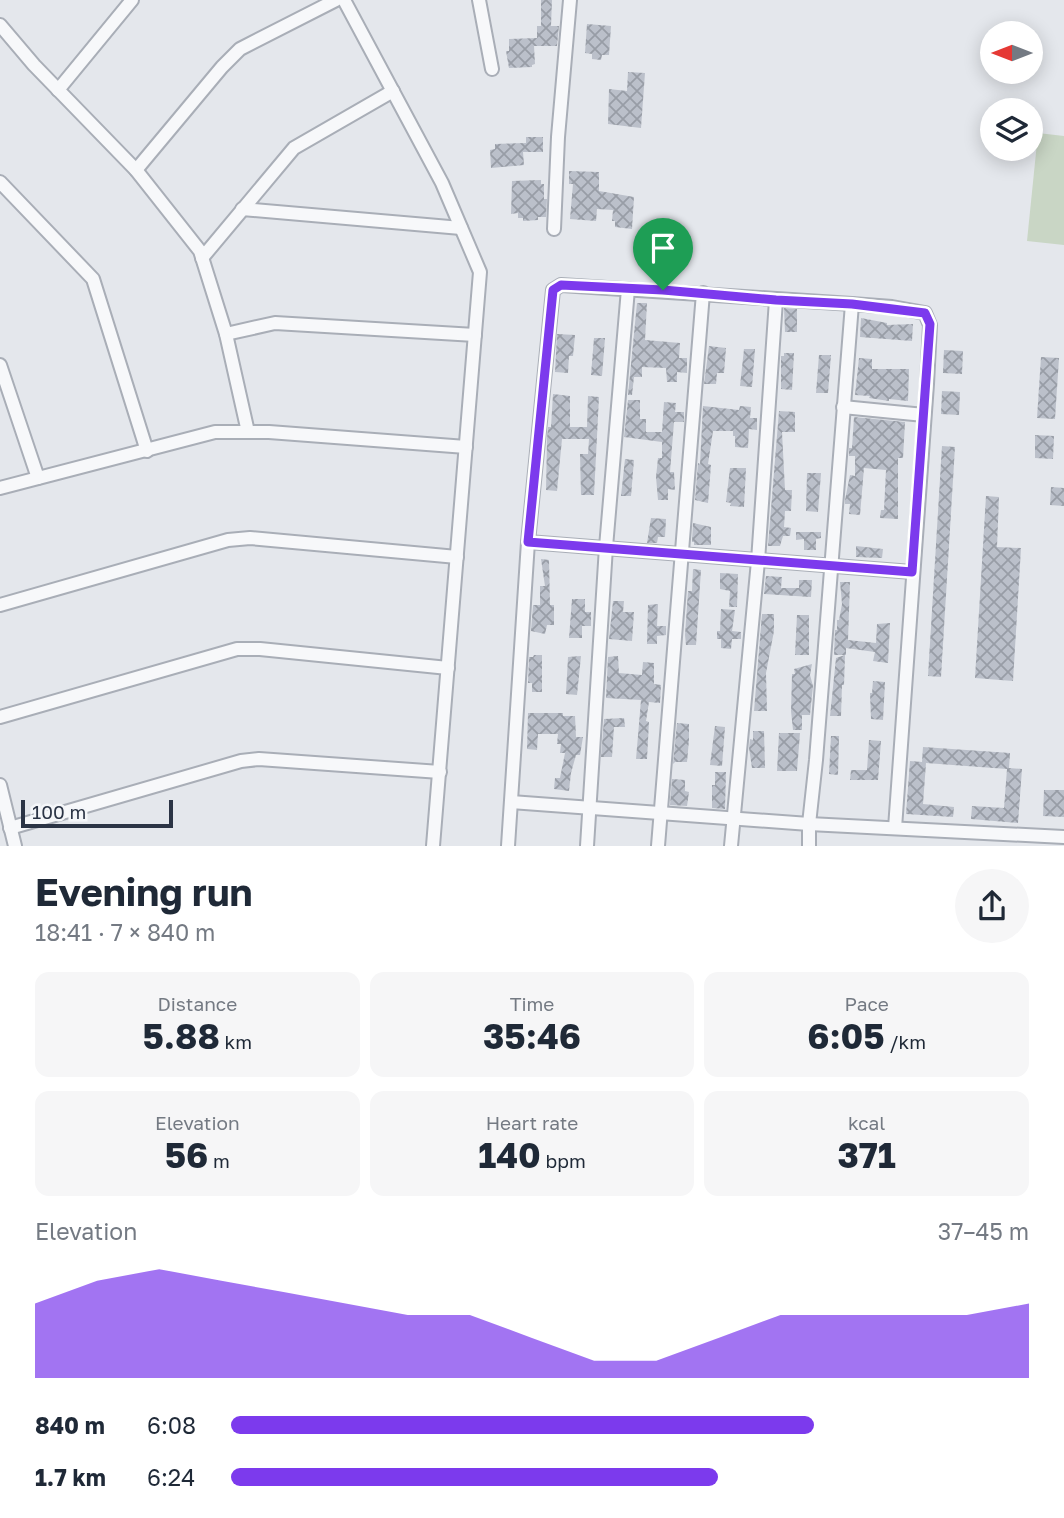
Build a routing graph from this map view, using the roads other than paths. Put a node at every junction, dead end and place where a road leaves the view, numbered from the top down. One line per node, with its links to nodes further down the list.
1 (132, 0): 8 (street)
2 (336, 0): 10 (street)
3 (344, 0): 9 (street)
4 (479, 0): 7 (street)
5 (570, 0): 14 (street)
6 (0, 25): 8 (street)
7 (492, 69)
8 (58, 90): 10 (street)
9 (393, 91): 12 (street); 13 (street)
10 (136, 170): 15 (street)
11 (0, 183): 27 (street)
12 (242, 209): 13 (street); 15 (street)
13 (461, 228): 21 (street)
14 (554, 229)
15 (202, 258): 20 (street)
16 (628, 289): 17 (street); 30 (street); 31 (street)
17 (704, 293): 18 (street); 32 (street)
18 (776, 300): 19 (street); 34 (street)
19 (852, 304): 23 (street); 24 (street)
20 (226, 334): 21 (street); 25 (street)
21 (475, 335): 26 (street)
22 (0, 365): 28 (street)
23 (844, 407): 24 (street); 35 (street)
24 (924, 415): 36 (street)
25 (248, 432): 26 (street); 27 (street)
26 (466, 447): 33 (street)
27 (147, 451): 28 (street)
28 (38, 478): 29 (street)
29 (0, 488)
30 (528, 542): 31 (street); 42 (street)
31 (606, 547): 32 (street); 43 (street)
32 (682, 555): 34 (street); 44 (street)
33 (457, 557): 37 (street); 38 (street)
34 (758, 561): 35 (street); 45 (street)
35 (832, 565): 36 (street); 46 (street)
36 (912, 572): 48 (street)
37 (0, 605)
38 (448, 668): 39 (street); 40 (street)
39 (0, 717)
40 (440, 772): 47 (street); 51 (street)
41 (0, 785): 47 (street)
42 (511, 802): 43 (street); 52 (street)
43 (590, 808): 44 (street); 53 (street)
44 (660, 813): 45 (street); 54 (street)
45 (734, 818): 46 (street); 55 (street)
46 (809, 824): 48 (street); 56 (street)
47 (10, 828): 50 (street)
48 (895, 828): 49 (street)
49 (1064, 837)
50 (15, 846)
51 (433, 846)
52 (508, 846)
53 (587, 846)
54 (658, 846)
55 (731, 846)
56 (809, 846)

